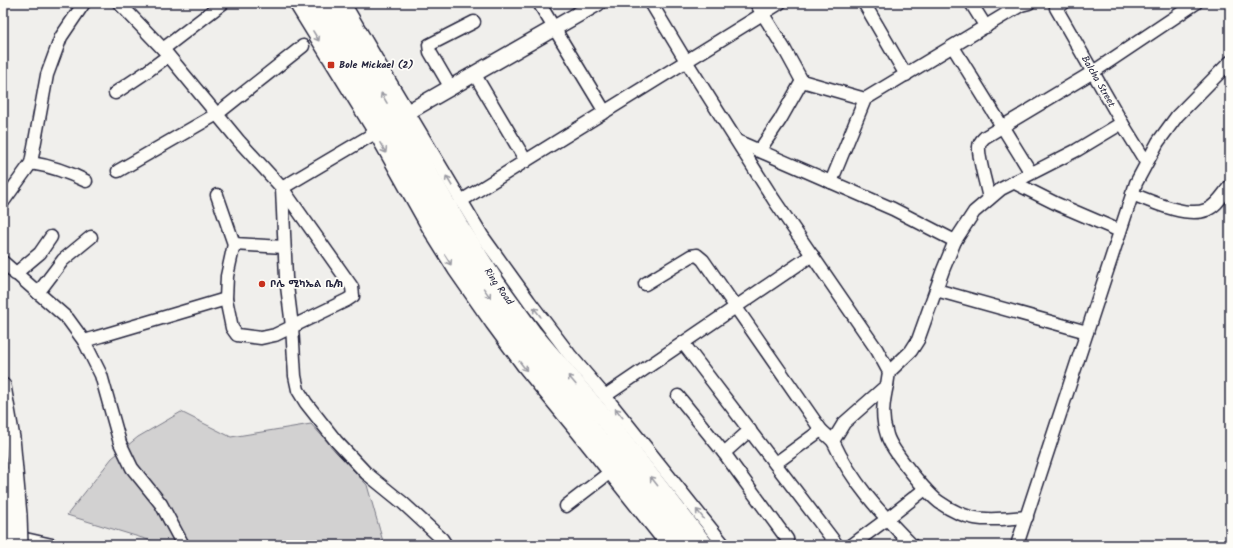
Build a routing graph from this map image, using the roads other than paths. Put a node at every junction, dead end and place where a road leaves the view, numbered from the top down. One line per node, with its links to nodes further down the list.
1 (119, 3): 24 (street)
2 (223, 3): 24 (street)
3 (295, 3): 40 (street, one-way to 40)
4 (309, 3): 17 (highway, Ring Road)
5 (352, 3): 27 (street)
6 (540, 3): 21 (street)
7 (598, 3): 21 (main road)
8 (652, 3): 25 (street)
9 (756, 3): 18 (street)
10 (780, 3): 18 (street)
11 (864, 3): 30 (street)
12 (971, 3): 20 (street)
13 (1196, 3): 28 (street)
14 (81, 4): 45 (street)
15 (1024, 4): 20 (street)
16 (1056, 5): 28 (street, Balcha Street)
17 (331, 10): 27 (street); 101 (highway, Ring Road, one-way to 101); 102 (highway, Ring Road, one-way to 17)
18 (762, 14): 25 (street); 31 (street)
19 (474, 22): 32 (street)
20 (986, 27): 23 (street)
21 (555, 28): 29 (main road); 36 (street)
22 (303, 46): 37 (street)
23 (953, 47): 30 (street); 39 (street)
24 (165, 53): 33 (street); 37 (street)
25 (686, 61): 36 (street); 41 (street)
26 (1230, 62): 44 (street)
27 (383, 70): 35 (street)
28 (1093, 72): 38 (street, Balcha Street); 39 (street)
29 (475, 74): 32 (main road); 43 (street)
30 (906, 75): 34 (street)
31 (802, 81): 34 (street); 42 (street)
32 (451, 88): 35 (main road)
33 (115, 92)
34 (865, 99): 49 (street)
35 (408, 112): 56 (street, one-way to 35)
36 (606, 112): 43 (street)
37 (217, 114): 46 (street); 52 (street)
38 (1122, 122): 44 (street, Balcha Street); 47 (street)
39 (1002, 127): 47 (street); 55 (street)
40 (375, 133): 52 (street); 86 (street, one-way to 86)
41 (739, 142): 42 (street); 64 (street)
42 (759, 151): 49 (street)
43 (526, 161): 56 (street)
44 (1146, 162): 53 (street)
45 (31, 163): 48 (street); 57 (street)
46 (118, 171)
47 (1031, 173): 50 (street)
48 (86, 181)
49 (831, 182): 61 (street)
50 (1013, 182): 55 (street); 58 (street)
51 (1230, 186): 53 (street)
52 (282, 188): 63 (street); 72 (street)
53 (1132, 194): 58 (street)
54 (217, 196): 62 (street)
55 (990, 199): 61 (street)
56 (461, 201): 79 (street, one-way to 56)
57 (3, 202)
58 (1120, 231): 73 (street)
59 (51, 237): 66 (street)
60 (91, 237): 69 (street)
61 (955, 241): 68 (street)
62 (234, 244): 63 (street); 70 (street)
63 (284, 247): 72 (street)
64 (812, 255): 71 (street); 76 (street)
65 (3, 262): 66 (street)
66 (15, 274): 69 (street)
67 (645, 284): 71 (street)
68 (936, 290): 73 (street); 76 (street)
69 (38, 293): 74 (street)
70 (226, 299): 72 (street); 74 (street)
71 (735, 308): 75 (street); 82 (street)
72 (292, 326): 99 (street)
73 (1088, 332): 91 (street)
74 (84, 342): 98 (street)
75 (683, 343): 79 (street); 81 (street)
76 (889, 372): 77 (street)
77 (887, 385): 83 (street); 88 (street)
78 (3, 386): 90 (main road)
79 (605, 396): 103 (street, one-way to 79)
80 (678, 396): 84 (street)
81 (750, 430): 84 (street); 85 (street)
82 (820, 430): 83 (street); 85 (street)
83 (833, 441): 92 (street)
84 (724, 452): 94 (street)
85 (776, 463): 104 (street)
86 (609, 473): 89 (street); 100 (street)
87 (3, 475): 90 (main road)
88 (925, 488): 91 (street); 92 (street)
89 (566, 506)
90 (13, 515): 95 (main road, bridge); 96 (main road, bridge)
91 (1027, 518): 107 (street)
92 (887, 519): 105 (street); 106 (street)
93 (3, 533): 97 (street)
94 (787, 539)
95 (8, 545)
96 (20, 545)
97 (52, 545)
98 (183, 545)
99 (446, 545)
100 (667, 545)
101 (684, 545)
102 (704, 545)
103 (724, 545)
104 (837, 545)
105 (852, 545)
106 (912, 545)
107 (1017, 545)

